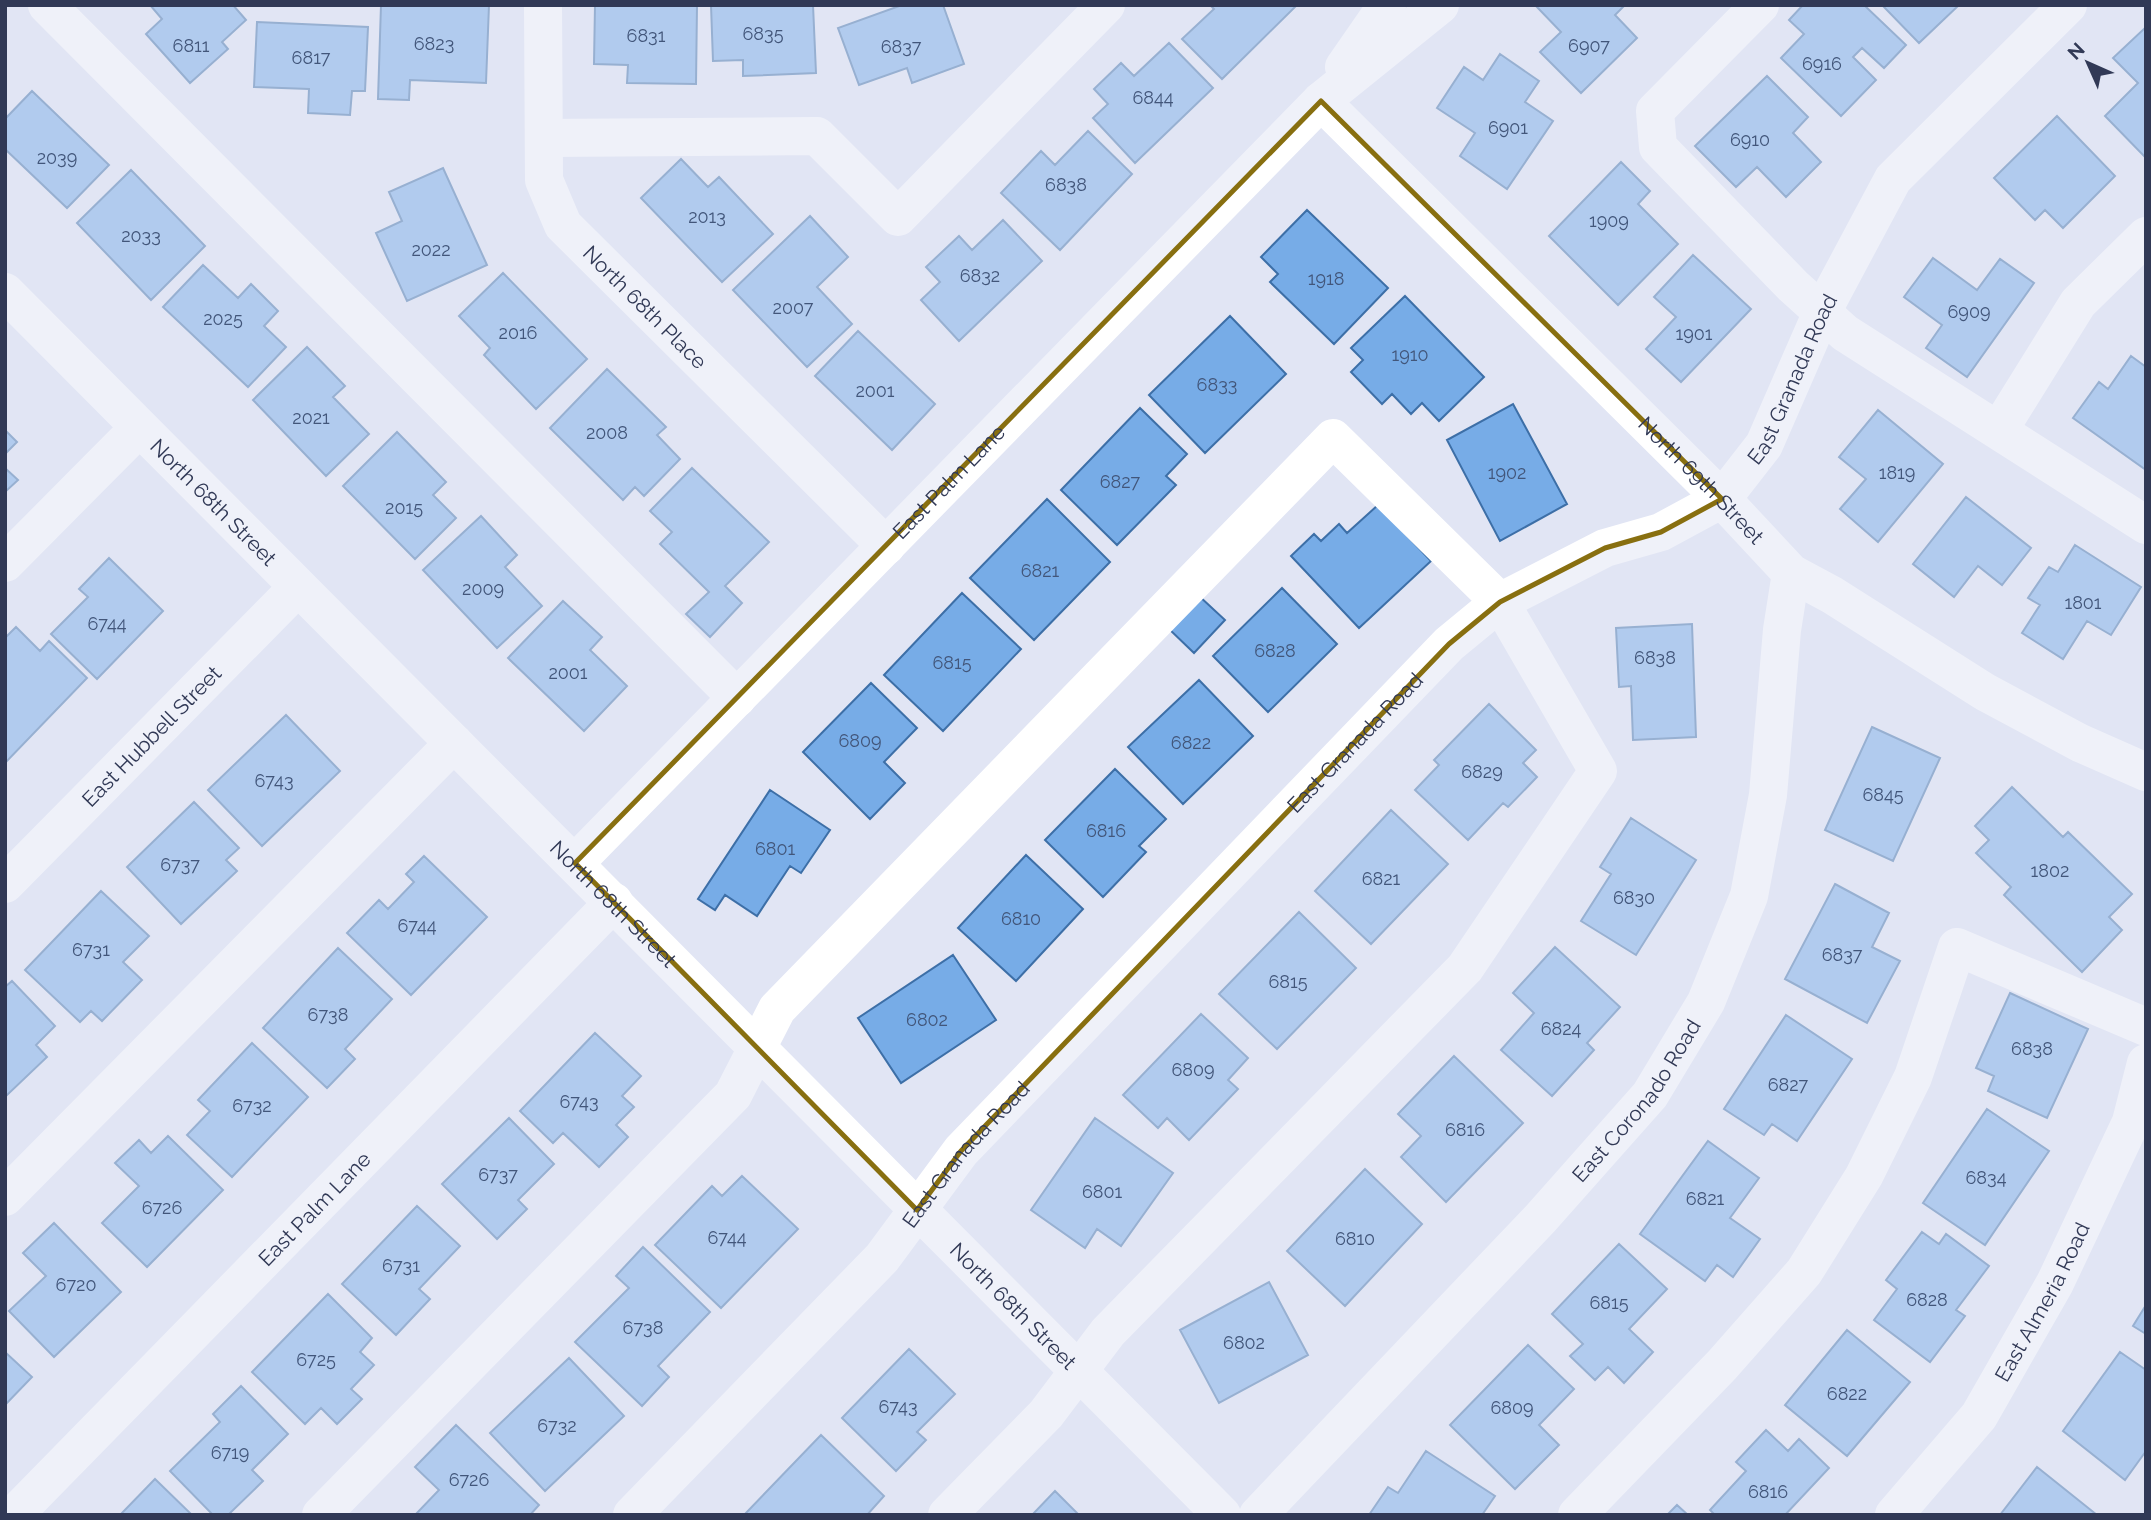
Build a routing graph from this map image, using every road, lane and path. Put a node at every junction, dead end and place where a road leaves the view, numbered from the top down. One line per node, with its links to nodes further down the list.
1 (47, 5): 22 (street)
2 (543, 5): 9 (street, North 68th Place)
3 (1106, 5): 9 (street)
4 (1387, 5): 8 (street, East Palm Lane)
5 (1440, 5): 8 (street, East Palm Lane)
6 (1760, 5): 12 (street)
7 (2068, 5): 12 (street, East Granada Road)
8 (1321, 101): 15 (street, North 69th Street); 17 (street, East Palm Lane)
9 (544, 138): 17 (street, North 68th Place)
10 (2146, 236): 14 (street)
11 (5, 292): 13 (street, North 68th Street)
12 (1822, 312): 14 (street); 15 (street, East Granada Road)
13 (139, 428): 18 (street); 20 (street, North 68th Street)
14 (1999, 430): 16 (street)
15 (1722, 499): 19 (street, North 69th Street); 21 (street, East Granada Road)
16 (2146, 525)
17 (886, 546): 22 (street, East Palm Lane)
18 (5, 563)
19 (1791, 573): 24 (street, North 69th Street); 39 (street, East Coronado Road)
20 (297, 588): 23 (street, North 68th Street); 26 (street, East Hubbell Street)
21 (1500, 602): 29 (street); 32 (street, East Granada Road); 33 (street)
22 (737, 698): 25 (street, East Palm Lane)
23 (454, 743): 25 (street, North 68th Street); 31 (street)
24 (2146, 772)
25 (575, 863): 27 (street, North 68th Street)
26 (5, 884)
27 (614, 901): 29 (street, North 68th Street); 34 (street, East Palm Lane)
28 (2146, 1027): 40 (street)
29 (757, 1050): 32 (street, North 68th Street); 35 (street)
30 (2146, 1063): 41 (street, East Almeria Road)
31 (5, 1197)
32 (917, 1210): 33 (street, North 68th Street); 36 (street, East Granada Road)
33 (1078, 1371): 37 (street); 38 (street, North 68th Street)
34 (14, 1515)
35 (321, 1515)
36 (632, 1515)
37 (947, 1515)
38 (1222, 1515)
39 (1258, 1515)
40 (1577, 1515)
41 (1894, 1515)

